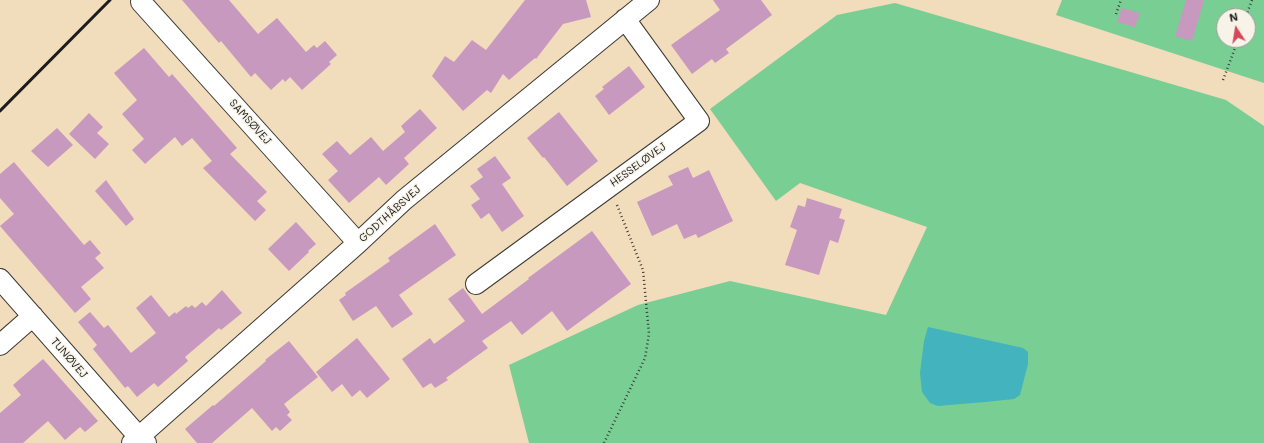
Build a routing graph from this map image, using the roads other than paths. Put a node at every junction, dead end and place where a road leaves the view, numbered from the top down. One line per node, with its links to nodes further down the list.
1 (649, 0): 3 (street, GODTHÅBSVEJ)
2 (141, 2): 4 (street, SAMSØVEJ)
3 (625, 19): 4 (street, GODTHÅBSVEJ); 6 (street, HESSELØVEJ)
4 (358, 243): 9 (street, GODTHÅBSVEJ)
5 (0, 279): 7 (street, TUNØVEJ)
6 (476, 284)
7 (33, 316): 8 (street); 9 (street, TUNØVEJ)
8 (0, 345)
9 (139, 441)

